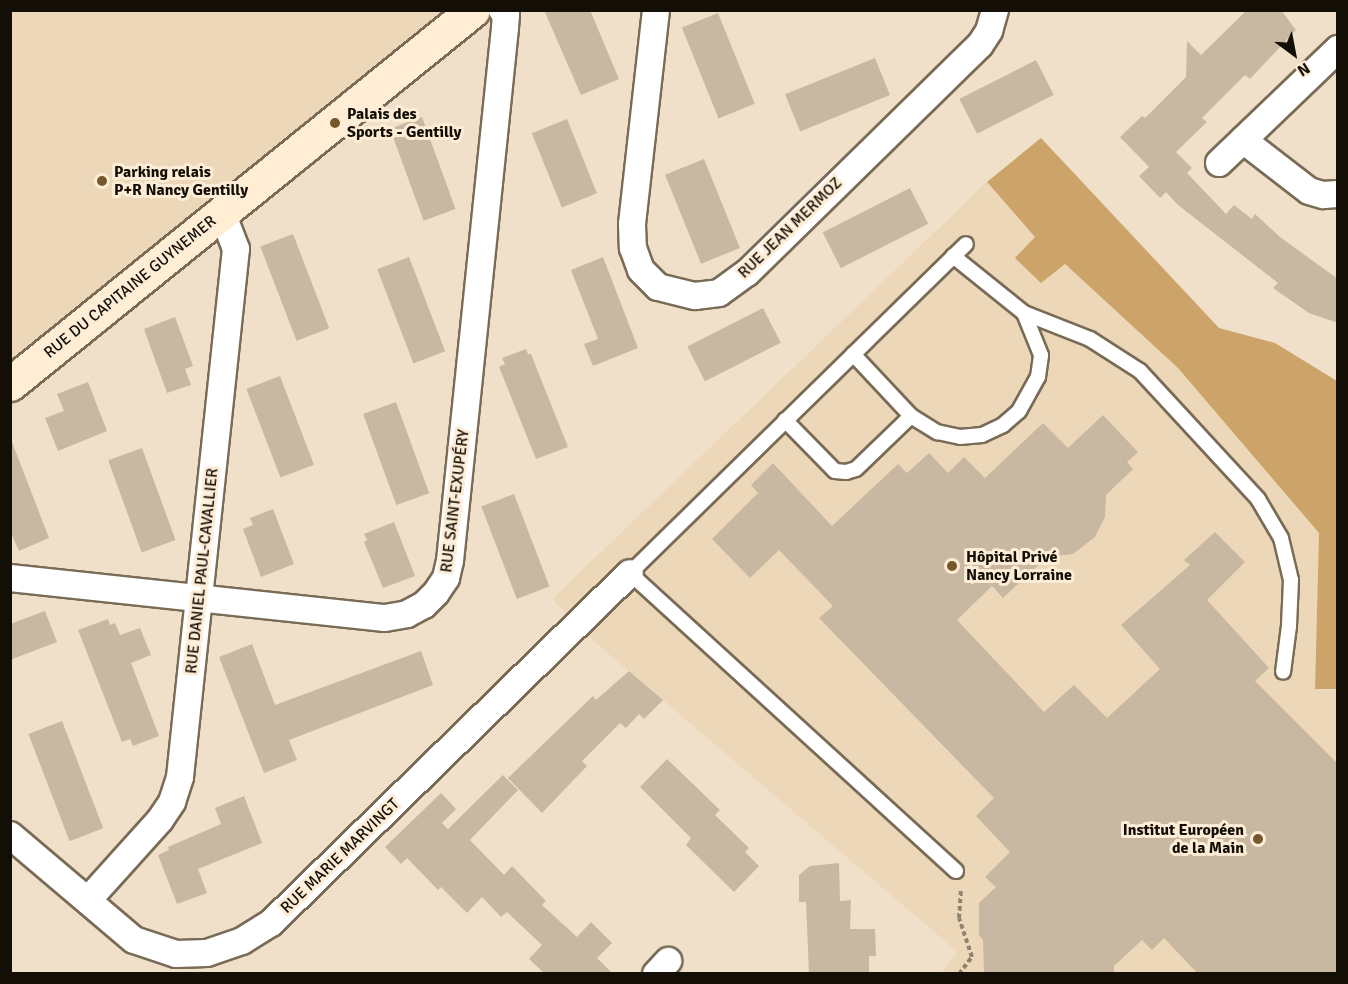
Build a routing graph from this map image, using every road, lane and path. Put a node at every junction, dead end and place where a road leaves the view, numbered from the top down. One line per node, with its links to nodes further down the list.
1 (473, 10): 9 (street, RUE DU CAPITAINE GUYNEMER)
2 (502, 10): 19 (street, RUE SAINT-EXUPÉRY)
3 (656, 10): 4 (street, RUE JEAN MERMOZ)
4 (995, 10)
5 (1338, 49): 6 (street)
6 (1243, 140): 7 (street); 8 (street)
7 (1219, 163)
8 (1338, 194)
9 (222, 213): 14 (street, RUE DU CAPITAINE GUYNEMER); 19 (street, RUE DANIEL PAUL-CAVALLIER)
10 (966, 244): 11 (lane)
11 (953, 256): 12 (lane); 13 (lane)
12 (1024, 313): 15 (lane); 20 (lane)
13 (853, 354): 15 (lane); 16 (lane)
14 (10, 384)
15 (911, 416): 16 (lane)
16 (785, 420): 17 (lane)
17 (630, 573): 22 (lane); 24 (street, RUE MARIE MARVINGT)
18 (10, 578): 19 (street, RUE SAINT-EXUPÉRY)
19 (200, 599): 23 (street, RUE DANIEL PAUL-CAVALLIER)
20 (1283, 672)
21 (10, 835): 23 (street, RUE MARIE MARVINGT)
22 (956, 871): 25 (path)
23 (88, 900): 24 (street, RUE MARIE MARVINGT)
24 (208, 963)
25 (959, 974)

